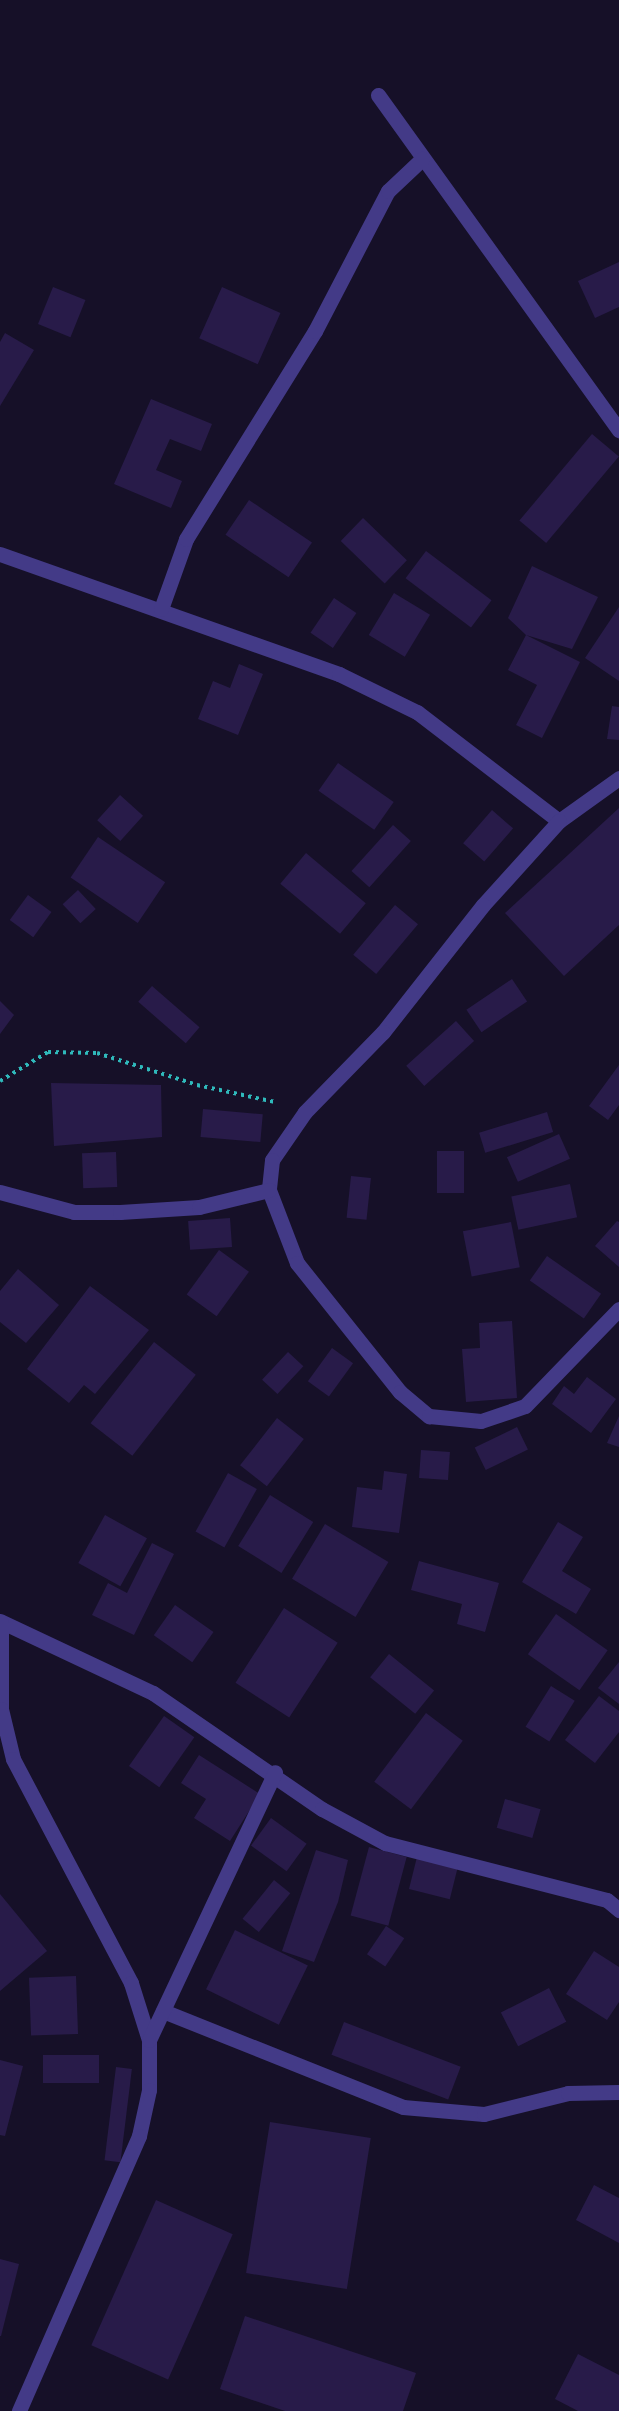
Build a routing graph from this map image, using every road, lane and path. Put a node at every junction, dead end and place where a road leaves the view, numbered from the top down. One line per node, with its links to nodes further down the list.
1 (378, 96): 2 (street)
2 (422, 159): 3 (street); 5 (street)
3 (619, 431)
4 (0, 554): 5 (street)
5 (161, 609): 7 (street)
6 (619, 778): 7 (street)
7 (559, 821): 9 (street)
8 (0, 1081): 9 (path)
9 (305, 1112): 10 (street)
10 (269, 1190): 11 (street); 12 (street)
11 (0, 1192)
12 (619, 1309)
13 (1, 1621): 14 (street); 17 (street)
14 (275, 1773): 15 (street); 16 (street)
15 (615, 1903)
16 (163, 2011): 17 (street); 18 (street)
17 (149, 2040): 19 (street)
18 (619, 2092)
19 (19, 2411)

